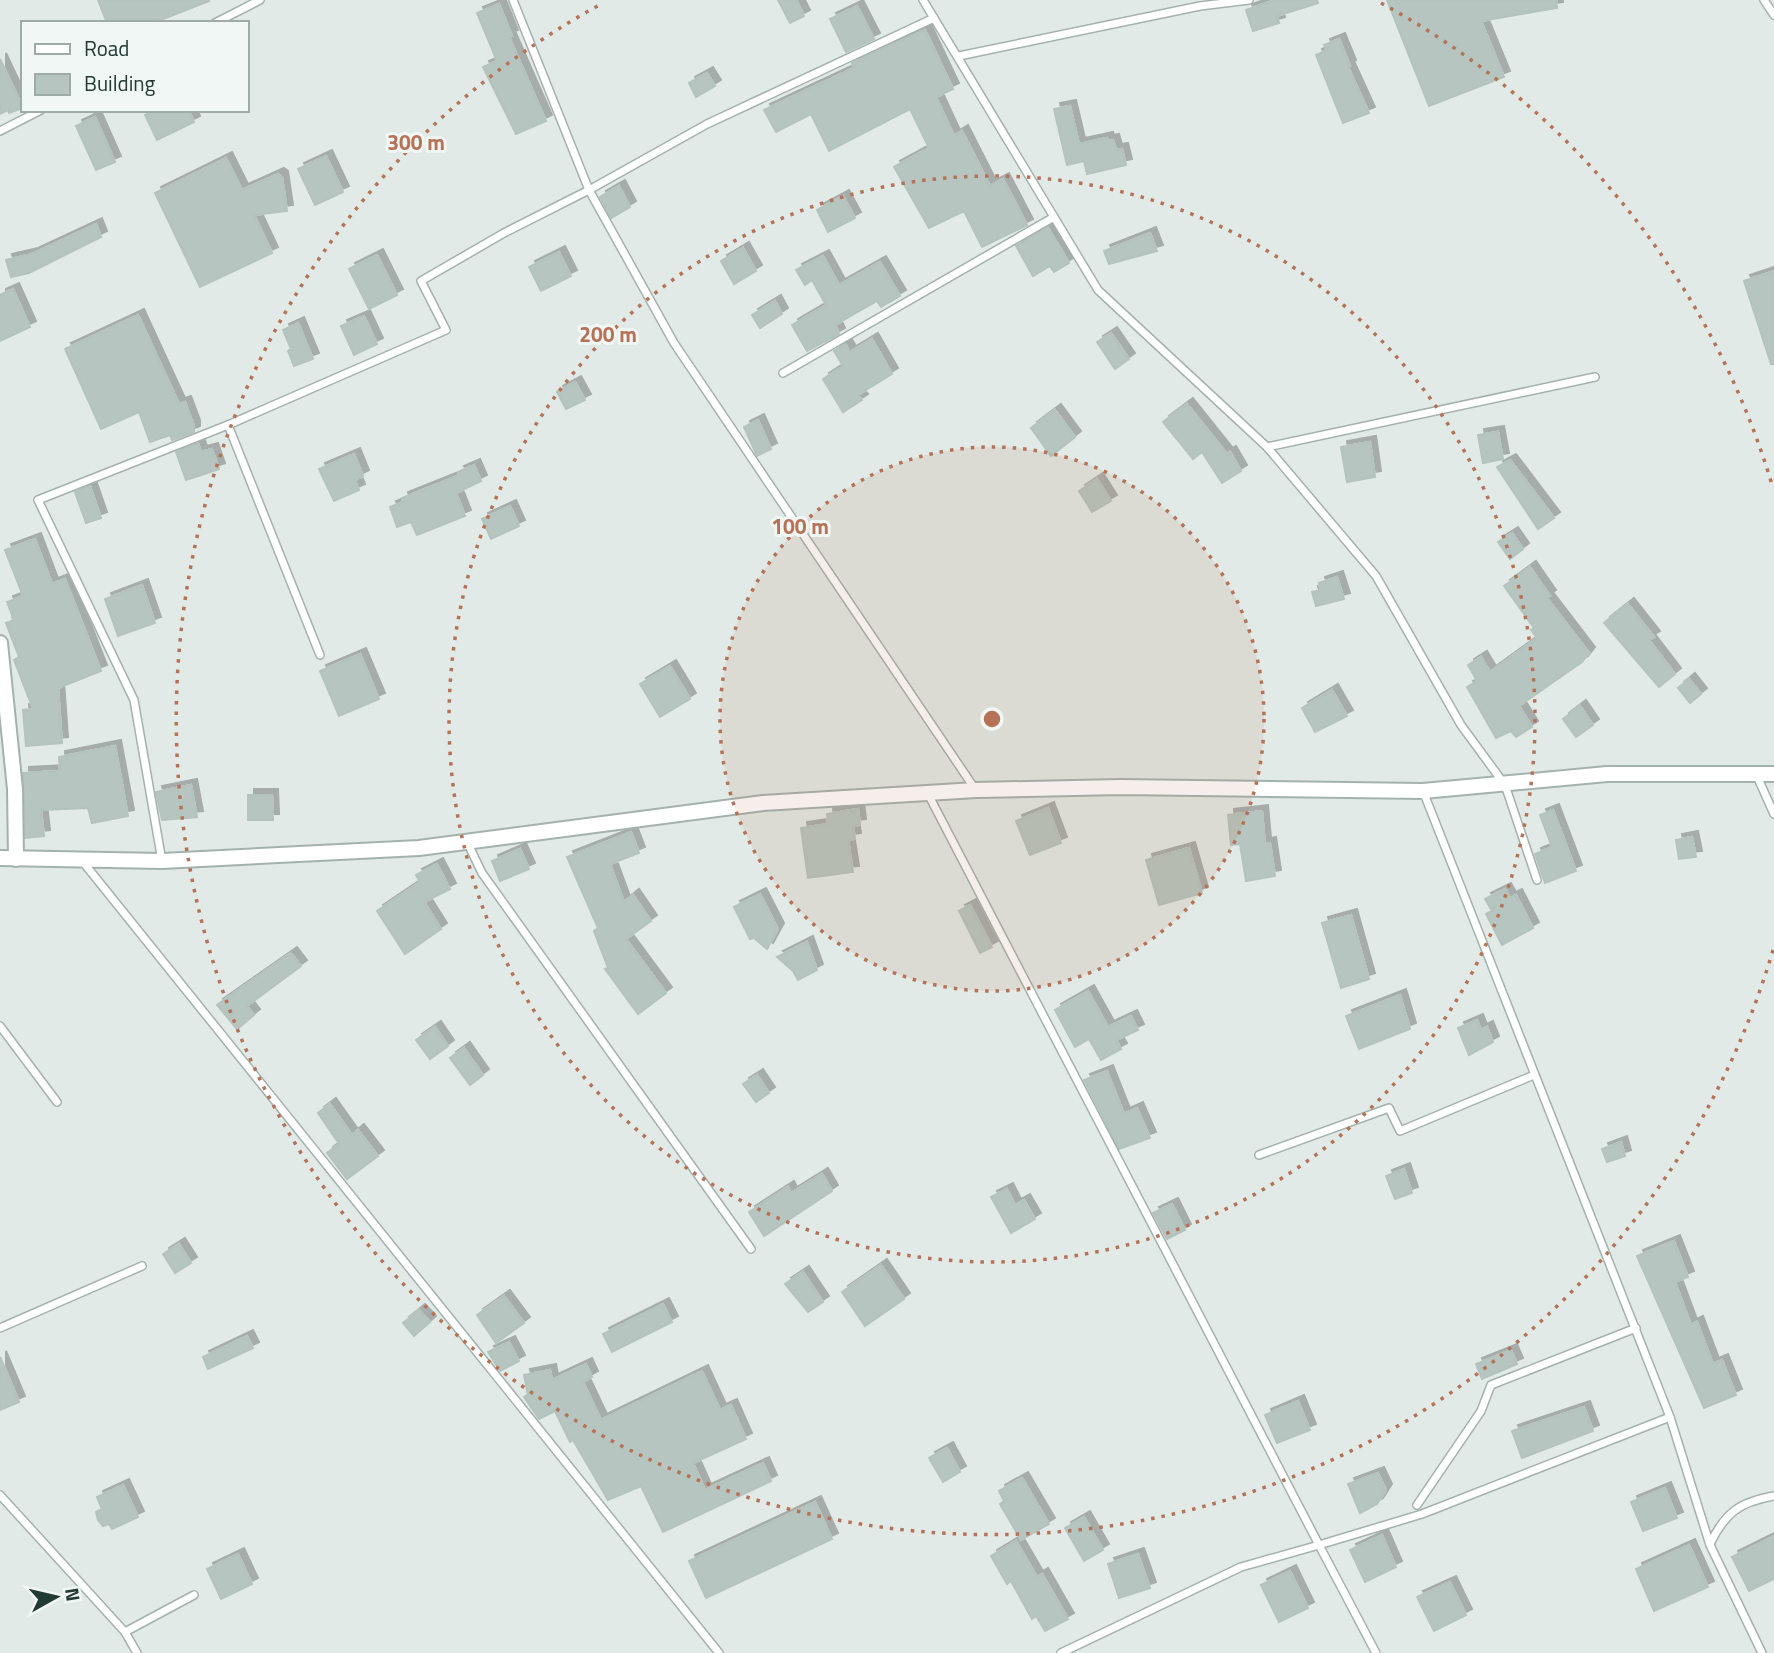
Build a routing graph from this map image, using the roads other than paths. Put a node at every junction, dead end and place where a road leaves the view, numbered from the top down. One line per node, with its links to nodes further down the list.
1 (260, 0): 8 (lane)
2 (513, 0): 12 (lane)
3 (923, 0): 7 (lane)
4 (1249, 0): 9 (lane)
5 (1764, 0): 6 (lane)
6 (1774, 15)
7 (934, 19): 9 (lane); 12 (lane)
8 (219, 21)
9 (959, 56): 13 (lane)
10 (37, 112): 11 (lane)
11 (0, 131)
12 (589, 190): 16 (lane); 23 (lane)
13 (1054, 217): 14 (lane); 17 (lane)
14 (783, 373)
15 (1595, 377): 17 (lane)
16 (228, 425): 19 (lane); 30 (lane)
17 (1267, 447): 22 (lane)
18 (0, 643): 29 (street)
19 (320, 655)
20 (1756, 773): 21 (street); 22 (street); 26 (lane)
21 (1774, 774)
22 (1505, 785): 24 (street); 32 (lane)
23 (975, 790): 24 (street); 25 (street)
24 (1423, 791): 34 (lane)
25 (928, 794): 27 (street); 45 (lane)
26 (1774, 814)
27 (466, 842): 30 (street); 37 (lane)
28 (0, 859): 29 (street)
29 (16, 859): 31 (street)
30 (162, 861): 31 (street)
31 (83, 862): 50 (lane)
32 (1537, 880)
33 (0, 1026): 35 (lane)
34 (1534, 1075): 36 (lane); 40 (lane)
35 (57, 1102)
36 (1259, 1155)
37 (751, 1248)
38 (142, 1266): 39 (lane)
39 (0, 1328)
40 (1636, 1328): 41 (lane); 44 (lane)
41 (1670, 1417): 45 (lane); 46 (lane)
42 (0, 1495): 48 (lane)
43 (1774, 1496): 46 (lane)
44 (1417, 1505)
45 (1319, 1545): 51 (lane); 52 (lane)
46 (1710, 1545): 53 (lane)
47 (194, 1595): 48 (lane)
48 (125, 1633): 49 (lane)
49 (137, 1653)
50 (719, 1653)
51 (1061, 1653)
52 (1376, 1653)
53 (1762, 1653)

